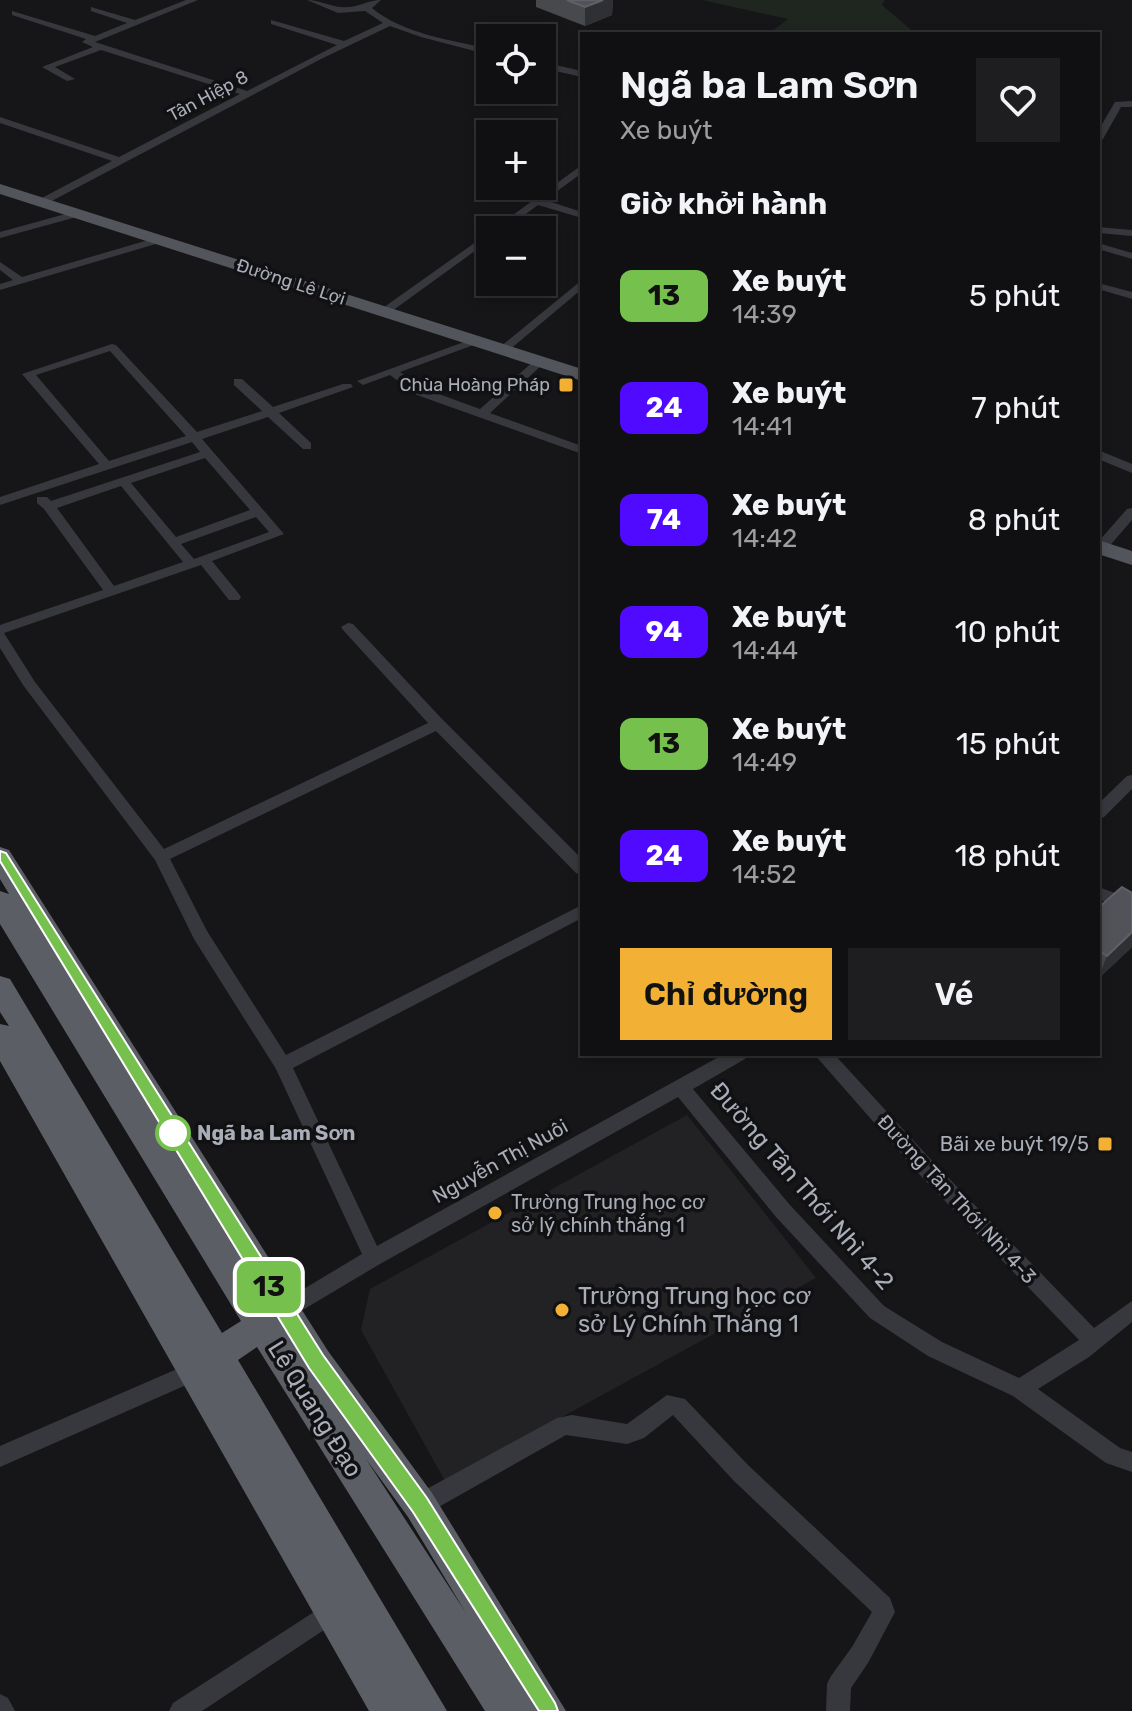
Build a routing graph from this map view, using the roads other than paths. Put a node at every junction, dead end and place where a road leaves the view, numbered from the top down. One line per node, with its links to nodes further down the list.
1 (194, 0): 9 (street)
2 (311, 0): 4 (street)
3 (377, 0): 4 (street)
4 (367, 8): 8 (street)
5 (94, 9): 9 (street)
6 (15, 13): 10 (street)
7 (274, 22): 11 (street)
8 (391, 22): 11 (street, Tân Hiệp 8); 12 (street)
9 (134, 23): 10 (street)
10 (98, 43): 15 (street); 16 (street)
11 (344, 44): 16 (street, Tân Hiệp 8)
12 (476, 48)
13 (556, 68): 14 (street)
14 (580, 74)
15 (70, 79)
16 (248, 94): 20 (street, Tân Hiệp 8)
17 (1132, 104): 19 (street)
18 (0, 120): 20 (street)
19 (1100, 136)
20 (120, 161): 24 (street, Tân Hiệp 8)
21 (580, 169): 23 (street)
22 (0, 189): 24 (main road, Đường Lê Lợi)
23 (537, 201): 26 (street); 27 (street)
24 (42, 202): 25 (main road, Đường Lê Lợi)
25 (80, 213): 30 (street); 31 (main road, Đường Lê Lợi)
26 (580, 214)
27 (516, 216)
28 (1100, 230): 29 (street)
29 (1132, 233)
30 (0, 235)
31 (162, 239): 36 (street); 41 (main road, Đường Lê Lợi)
32 (476, 245): 41 (street)
33 (1100, 247): 34 (street)
34 (1132, 256)
35 (0, 265): 36 (street)
36 (21, 281): 38 (street)
37 (580, 285): 43 (street)
38 (0, 287)
39 (1100, 287): 40 (street)
40 (1132, 296)
41 (384, 312): 42 (main road, Đường Lê Lợi)
42 (475, 341): 43 (main road, Đường Lê Lợi); 45 (street)
43 (504, 349): 44 (main road, Đường Lê Lợi)
44 (540, 361): 46 (main road, Đường Lê Lợi); 51 (street)
45 (392, 371): 47 (street); 51 (street)
46 (580, 374)
47 (363, 381)
48 (238, 382): 50 (street)
49 (347, 387): 50 (street)
50 (271, 412): 52 (street); 53 (street)
51 (482, 414): 54 (street)
52 (195, 438): 55 (street); 57 (street); 57 (street)
53 (307, 446)
54 (580, 449)
55 (208, 453): 59 (street); 63 (street)
56 (1100, 455): 58 (street)
57 (107, 466): 60 (street)
58 (1132, 469)
59 (123, 481): 62 (street); 65 (street)
60 (31, 491): 61 (street); 62 (street)
61 (0, 501)
62 (49, 506): 70 (street)
63 (258, 512): 65 (street); 69 (street)
64 (1132, 512): 66 (street)
65 (173, 542): 69 (street)
66 (1100, 546)
67 (1100, 547): 68 (main road)
68 (1132, 558)
69 (198, 562): 70 (street); 71 (street)
70 (111, 592): 73 (street)
71 (234, 597)
72 (348, 627): 75 (street)
73 (0, 630)
74 (0, 637): 79 (street)
75 (438, 724): 79 (street); 80 (street)
76 (1132, 780): 77 (street)
77 (1100, 811)
78 (0, 857): 93 (highway, Lê Quang Đạo)
79 (161, 857): 89 (street)
80 (580, 867)
81 (1100, 894): 83 (street)
82 (0, 901): 93 (highway, Lê Quang Đạo)
83 (1132, 905)
84 (580, 912): 89 (street)
85 (0, 987): 95 (highway)
86 (0, 1035): 95 (highway)
87 (735, 1056): 90 (street, Nguyễn Thị Nuôi)
88 (825, 1056): 94 (street, Đường Tân Thới Nhì 4-3)
89 (283, 1065): 91 (street)
90 (680, 1086): 91 (street, Nguyễn Thị Nuôi); 96 (street, Đường Tân Thới Nhì 4-2)
91 (373, 1258): 93 (street, Nguyễn Thị Nuôi)
92 (1132, 1310): 94 (street)
93 (273, 1317): 95 (highway); 99 (highway, Lê Quang Đạo); 104 (highway, Lê Quang Đạo)
94 (1093, 1341): 96 (street)
95 (206, 1363): 97 (street); 100 (highway)
96 (1020, 1389): 98 (street, Đường Tân Thới Nhì 4-2)
97 (0, 1457)
98 (1132, 1462)
99 (420, 1505): 105 (highway, Lê Quang Đạo); 106 (street)
100 (346, 1602): 101 (street); 102 (highway); 103 (highway)
101 (181, 1711)
102 (390, 1711)
103 (428, 1711)
104 (507, 1711)
105 (547, 1711)
106 (838, 1711)

